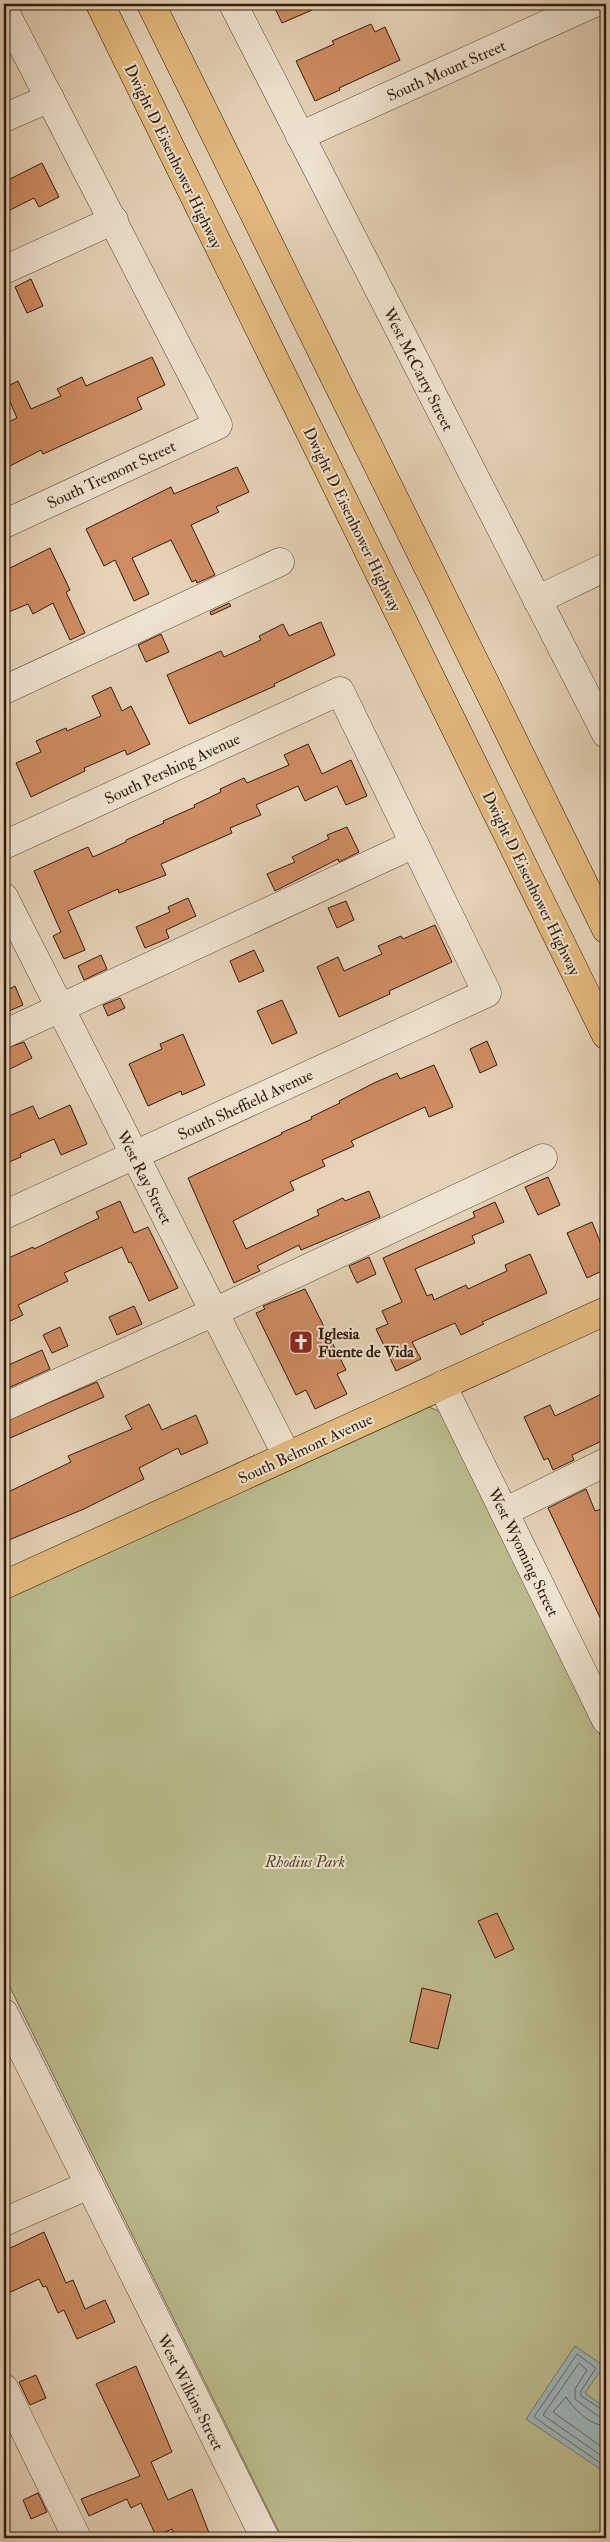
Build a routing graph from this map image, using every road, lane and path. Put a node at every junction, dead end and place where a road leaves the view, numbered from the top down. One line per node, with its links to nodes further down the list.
1 (100, 4): 23 (main road, Dwight D Eisenhower Highway)
2 (151, 4): 20 (main road)
3 (592, 4): 8 (street, South Mount Street)
4 (242, 7): 8 (street, West McCarty Street)
5 (4, 10): 6 (street)
6 (50, 98): 7 (street); 9 (street)
7 (4, 118)
8 (300, 136): 14 (street, West McCarty Street)
9 (114, 220): 10 (street); 11 (street, South Tremont Street)
10 (4, 270)
11 (4, 524)
12 (280, 562): 15 (street)
13 (606, 567): 14 (street)
14 (538, 600): 16 (street, West McCarty Street)
15 (4, 690)
16 (606, 734)
17 (414, 844): 18 (street, South Pershing Avenue); 21 (street); 24 (street, South Sheffield Avenue)
18 (4, 845)
19 (4, 897): 21 (street, West Ray Street)
20 (606, 929)
21 (60, 1008): 22 (street); 24 (street, West Ray Street)
22 (4, 1034)
23 (606, 1035)
24 (134, 1155): 26 (street, South Sheffield Avenue); 28 (street, West Ray Street)
25 (544, 1158): 28 (street)
26 (4, 1215)
27 (606, 1311): 29 (main road, South Belmont Avenue)
28 (214, 1312): 30 (street); 31 (street, West Ray Street)
29 (442, 1385): 31 (main road, South Belmont Avenue); 33 (street, West Wyoming Street)
30 (4, 1407)
31 (287, 1456): 34 (main road, South Belmont Avenue)
32 (606, 1462): 33 (street)
33 (504, 1512): 35 (street, West Wyoming Street)
34 (4, 1585)
35 (600, 1690): 36 (street, West Wyoming Street)
36 (606, 1720)
37 (4, 2013): 38 (street)
38 (88, 2185): 39 (street); 42 (street, West Wilkins Street)
39 (4, 2222)
40 (4, 2388): 41 (street)
41 (77, 2538)
42 (265, 2538)

